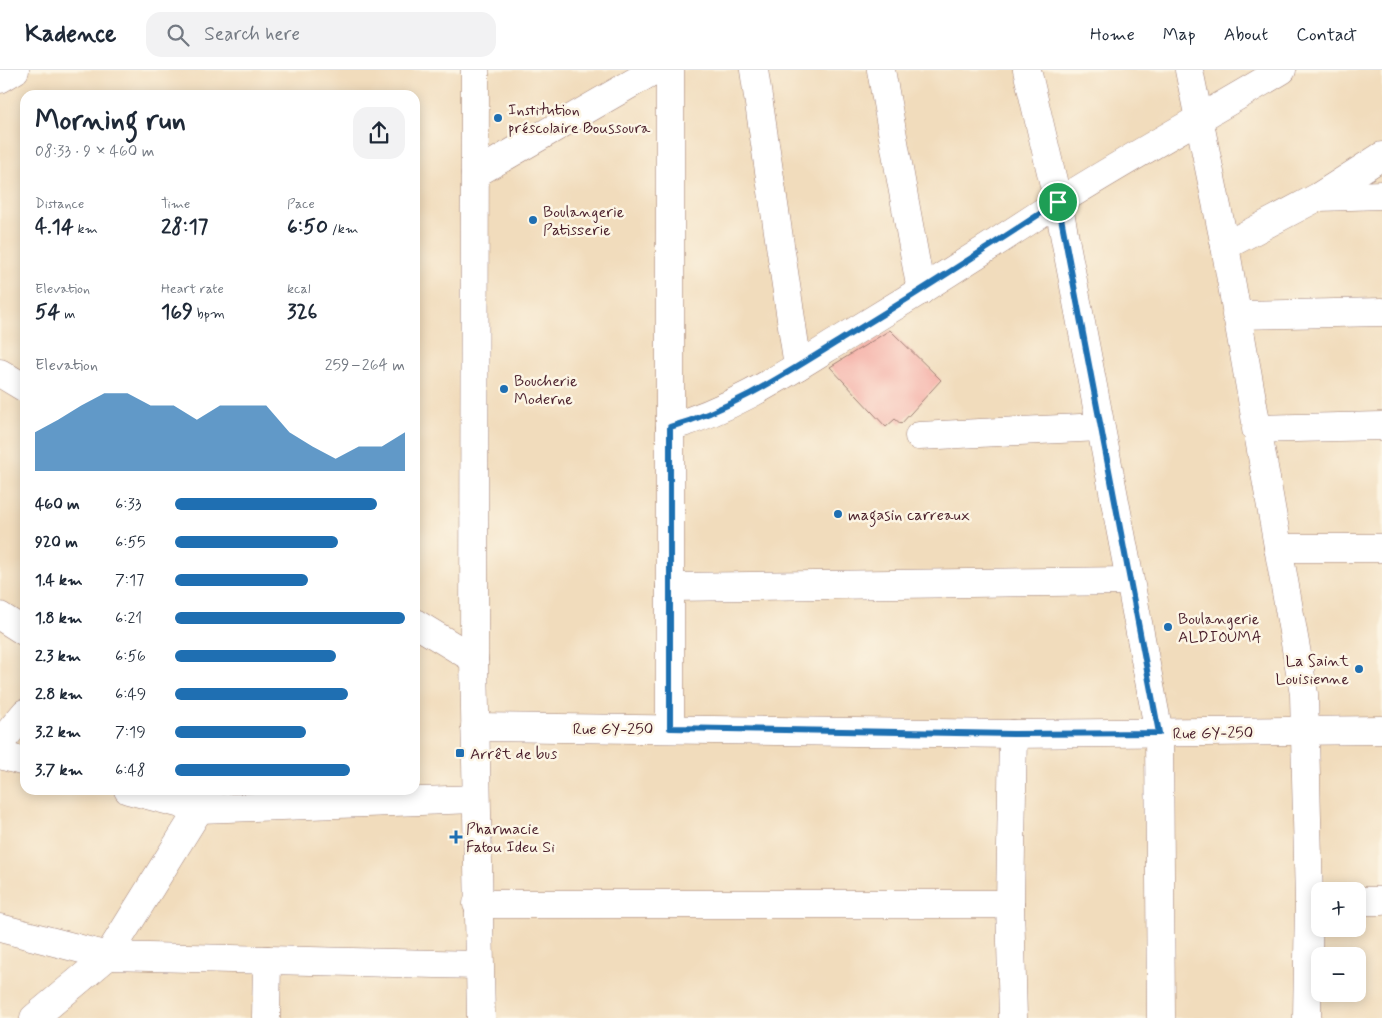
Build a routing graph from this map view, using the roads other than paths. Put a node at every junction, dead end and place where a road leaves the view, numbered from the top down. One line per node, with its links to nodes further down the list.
1 (15, 70): 10 (street)
2 (476, 70): 13 (street)
3 (655, 70): 13 (street)
4 (670, 70): 25 (street)
5 (754, 70): 21 (street)
6 (881, 70): 18 (street)
7 (1027, 70): 16 (street)
8 (1188, 70): 11 (street)
9 (1282, 70): 11 (street)
10 (0, 79)
11 (1200, 120): 16 (street); 17 (street)
12 (1382, 156): 15 (street)
13 (475, 174): 36 (street)
14 (1382, 195): 15 (street)
15 (1318, 197): 17 (street)
16 (1058, 202): 18 (street); 26 (street)
17 (1225, 246): 20 (street)
18 (921, 291): 21 (street)
19 (1382, 312): 20 (street)
20 (1236, 315): 27 (street)
21 (798, 366): 25 (street)
22 (0, 372): 23 (street)
23 (20, 385)
24 (1382, 426): 27 (street)
25 (670, 427): 32 (street)
26 (1100, 427): 28 (street); 31 (street)
27 (1256, 429): 29 (street)
28 (919, 436)
29 (1278, 548): 30 (street); 41 (street)
30 (1382, 548)
31 (1129, 581): 32 (street); 42 (street)
32 (670, 587): 39 (street)
33 (0, 616): 35 (street)
34 (420, 626): 36 (street)
35 (20, 629)
36 (474, 659): 38 (street)
37 (20, 719): 44 (street)
38 (475, 727): 39 (street, Rue GY-250); 48 (street)
39 (670, 728): 43 (street, Rue GY-250)
40 (1382, 730): 41 (street, Rue GY-250)
41 (1305, 731): 42 (street, Rue GY-250); 50 (street)
42 (1159, 733): 43 (street, Rue GY-250); 64 (street)
43 (1013, 734): 54 (street)
44 (0, 742)
45 (0, 755): 46 (street)
46 (20, 761)
47 (167, 795): 49 (street)
48 (476, 799): 49 (street); 53 (street)
49 (206, 800): 57 (street)
50 (1313, 882)
51 (1366, 901): 52 (street)
52 (1382, 901)
53 (477, 904): 54 (street); 58 (street)
54 (1010, 904): 63 (street)
55 (0, 928): 57 (street)
56 (1312, 937): 65 (street)
57 (108, 956): 59 (street); 60 (street)
58 (478, 958): 59 (street); 62 (street)
59 (267, 960): 61 (street)
60 (34, 1018)
61 (266, 1018)
62 (481, 1018)
63 (1013, 1018)
64 (1161, 1018)
65 (1307, 1018)

